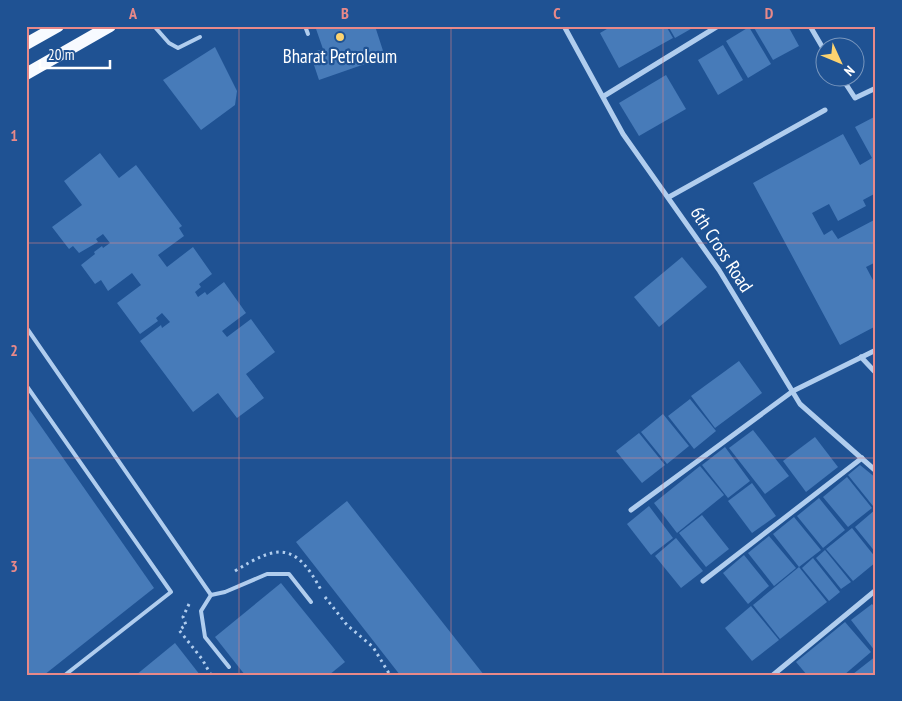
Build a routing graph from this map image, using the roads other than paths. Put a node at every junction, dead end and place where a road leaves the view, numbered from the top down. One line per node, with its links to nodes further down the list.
1 (58, 26): 11 (main road)
2 (110, 26): 12 (main road)
3 (154, 26): 9 (lane)
4 (305, 26): 8 (lane)
5 (564, 26): 15 (street, 6th Cross Road)
6 (718, 26): 15 (street)
7 (810, 26): 10 (street)
8 (308, 34)
9 (200, 36)
10 (817, 38)
11 (27, 44)
12 (26, 74)
13 (848, 88): 14 (street)
14 (876, 88)
15 (604, 96): 17 (street, 6th Cross Road)
16 (825, 110): 17 (street)
17 (669, 197): 23 (street, 6th Cross Road)
18 (26, 327): 29 (lane)
19 (876, 350): 20 (street)
20 (861, 357): 21 (street); 23 (street)
21 (876, 373)
22 (26, 384): 32 (lane)
23 (792, 391): 24 (street, 6th Cross Road); 26 (street)
24 (862, 458): 25 (street, 6th Cross Road); 27 (street)
25 (876, 471)
26 (631, 510)
27 (703, 581)
28 (876, 590): 33 (street)
29 (211, 595): 30 (lane); 31 (lane)
30 (311, 602)
31 (230, 667)
32 (65, 675)
33 (773, 675)

